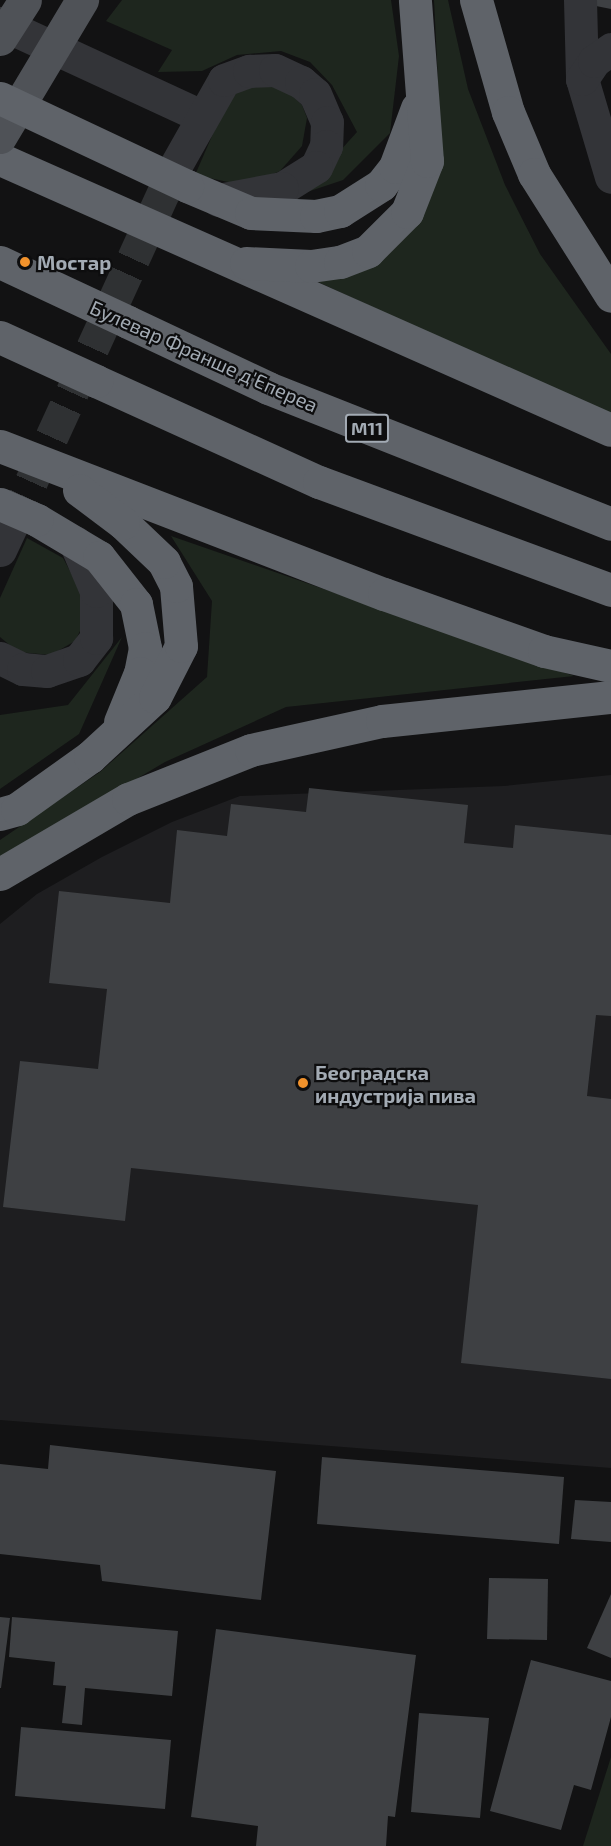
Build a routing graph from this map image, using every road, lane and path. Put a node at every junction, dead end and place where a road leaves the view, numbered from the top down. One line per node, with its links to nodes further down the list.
1 (25, 0): 7 (main road, bridge)
2 (82, 0): 13 (main road, bridge)
3 (415, 0): 10 (highway)
4 (476, 0): 20 (highway)
5 (580, 0): 9 (street)
6 (0, 23): 12 (street)
7 (0, 39)
8 (611, 49): 9 (street)
9 (584, 89): 16 (street)
10 (420, 97): 17 (highway); 18 (highway)
11 (0, 98): 15 (highway, bridge)
12 (201, 116): 15 (street); 17 (street)
13 (0, 137)
14 (0, 159): 18 (highway)
15 (182, 175): 17 (highway)
16 (611, 177)
17 (218, 200)
18 (219, 260): 22 (highway)
19 (0, 262): 25 (highway, Булевар Франше д'Епереа / M11, bridge)
20 (611, 296)
21 (0, 337): 28 (highway, bridge)
22 (611, 430)
23 (0, 446): 24 (highway)
24 (38, 463): 30 (highway); 32 (highway)
25 (611, 524)
26 (12, 525): 27 (highway)
27 (75, 542): 29 (street); 32 (highway)
28 (611, 590)
29 (0, 658)
30 (611, 666)
31 (611, 697): 34 (highway)
32 (115, 732): 33 (highway)
33 (0, 814)
34 (0, 874)

